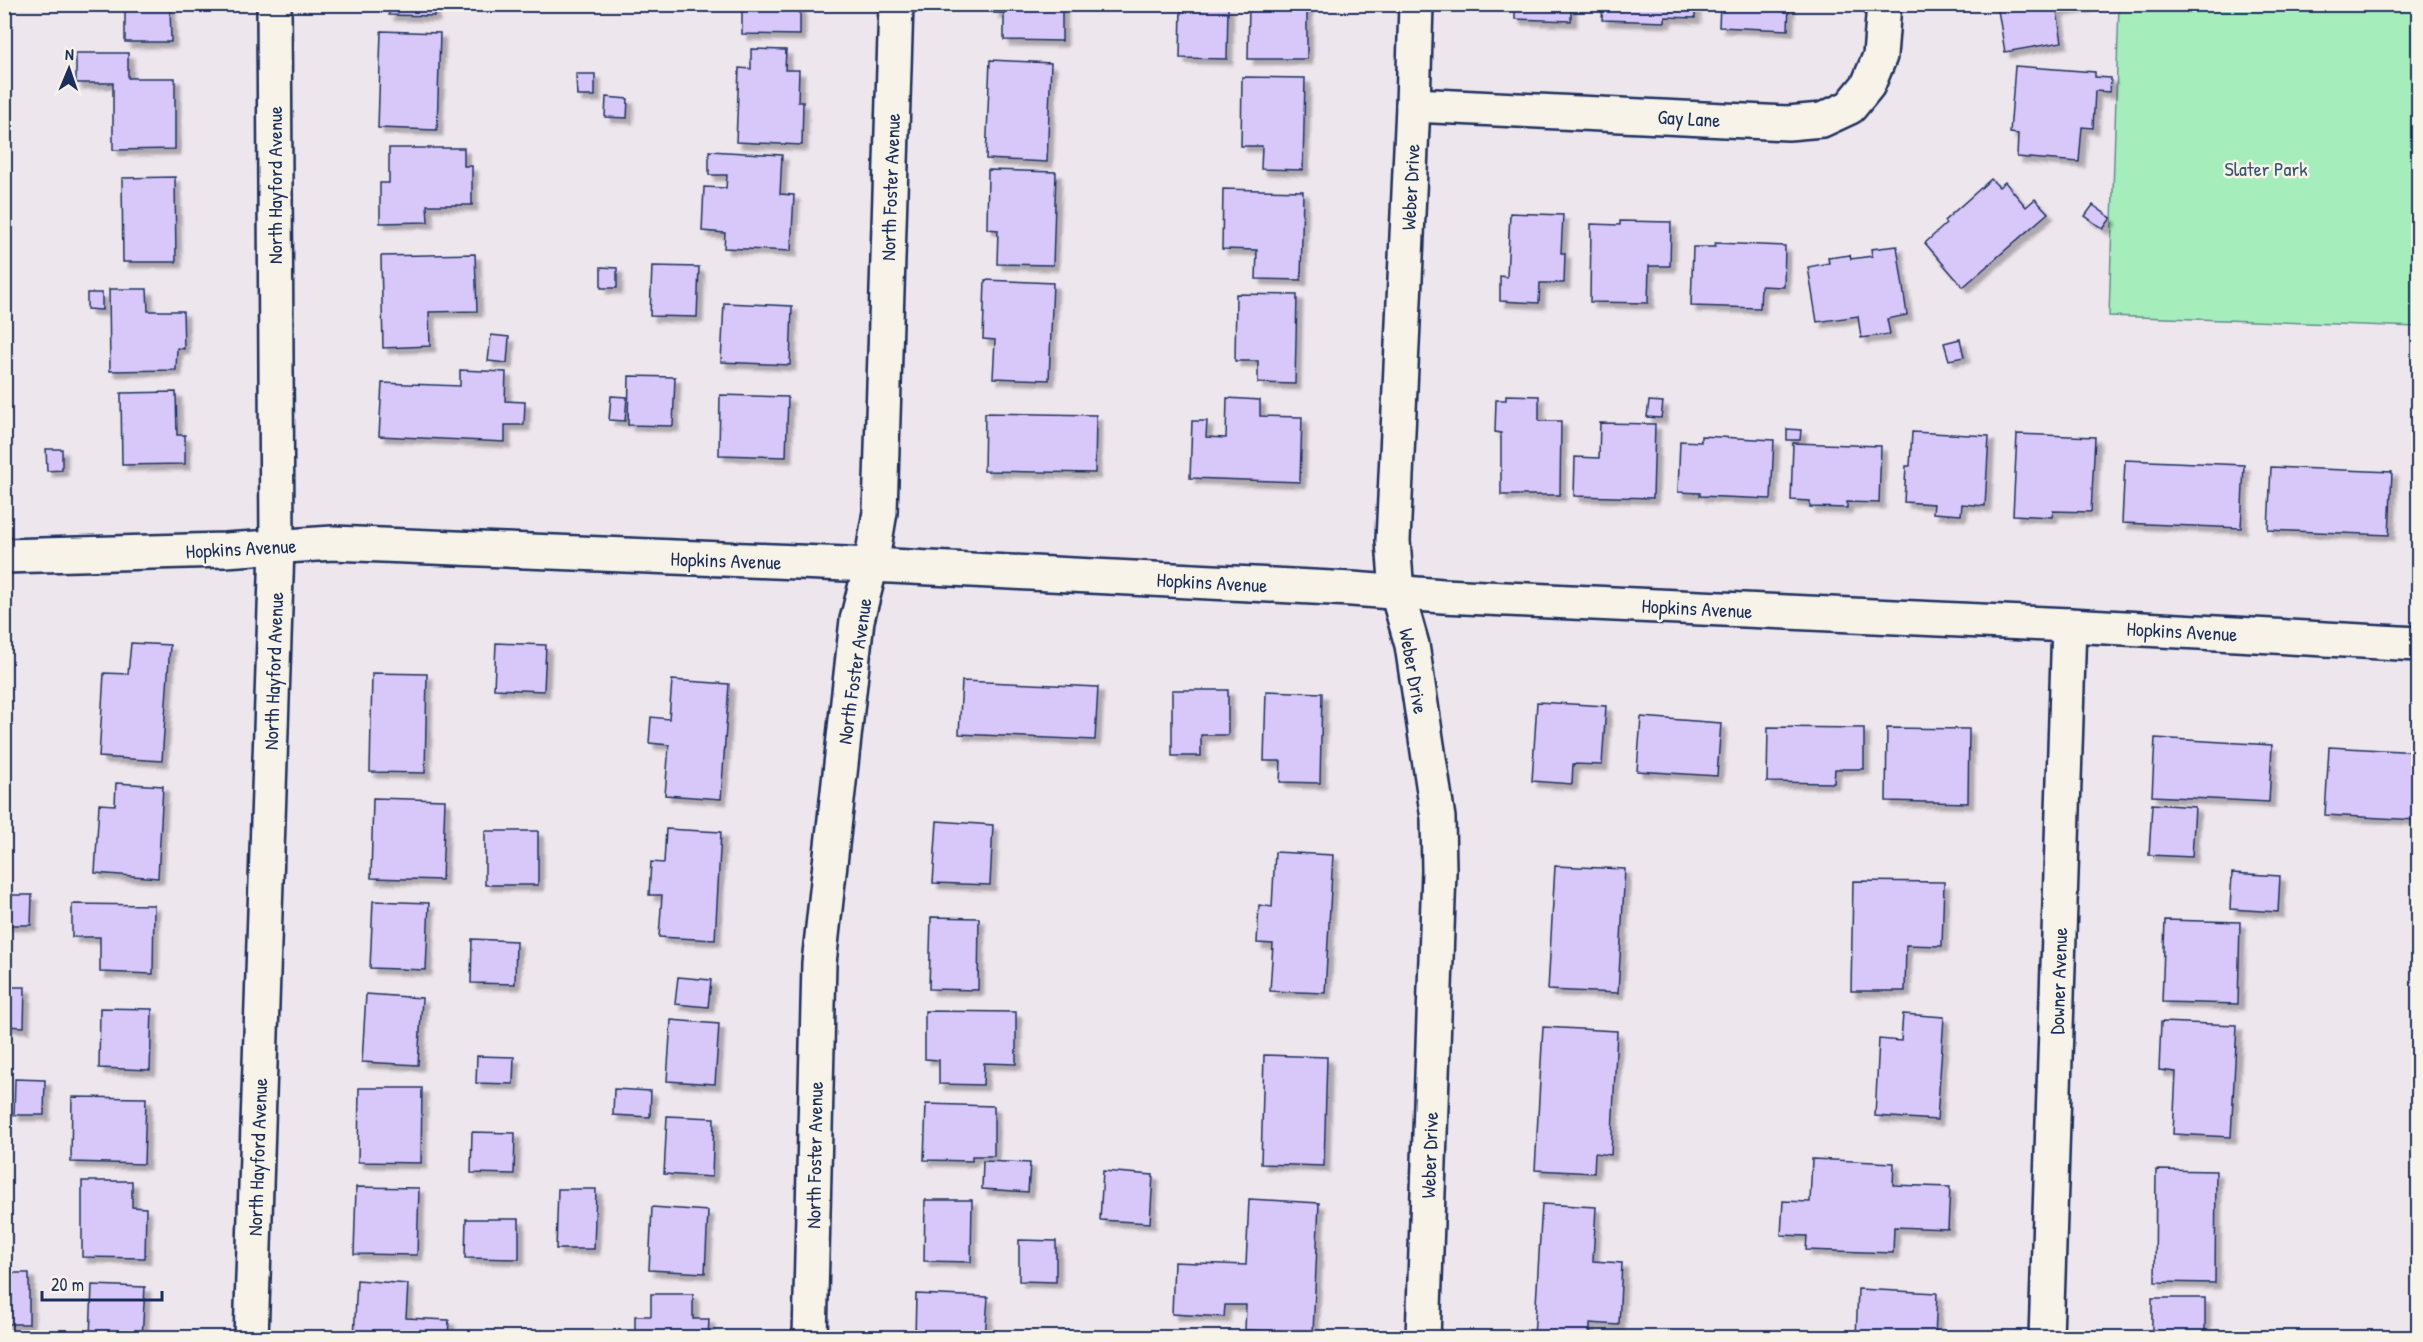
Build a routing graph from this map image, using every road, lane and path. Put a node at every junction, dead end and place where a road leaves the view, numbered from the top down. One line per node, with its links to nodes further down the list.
1 (274, 4): 6 (street, North Hayford Avenue)
2 (896, 4): 8 (street, North Foster Avenue)
3 (1416, 4): 5 (street, Weber Drive)
4 (1884, 4): 5 (street, Gay Lane)
5 (1413, 105): 9 (street, Weber Drive)
6 (277, 547): 7 (street, Hopkins Avenue); 8 (street, Hopkins Avenue); 12 (street, North Hayford Avenue)
7 (4, 556)
8 (871, 565): 9 (street, Hopkins Avenue); 13 (street, North Foster Avenue)
9 (1398, 592): 10 (street, Hopkins Avenue); 14 (street, Weber Drive)
10 (2069, 625): 11 (street, Hopkins Avenue); 15 (street, Downer Avenue)
11 (2418, 644)
12 (251, 1338)
13 (810, 1338)
14 (1423, 1338)
15 (2046, 1338)

